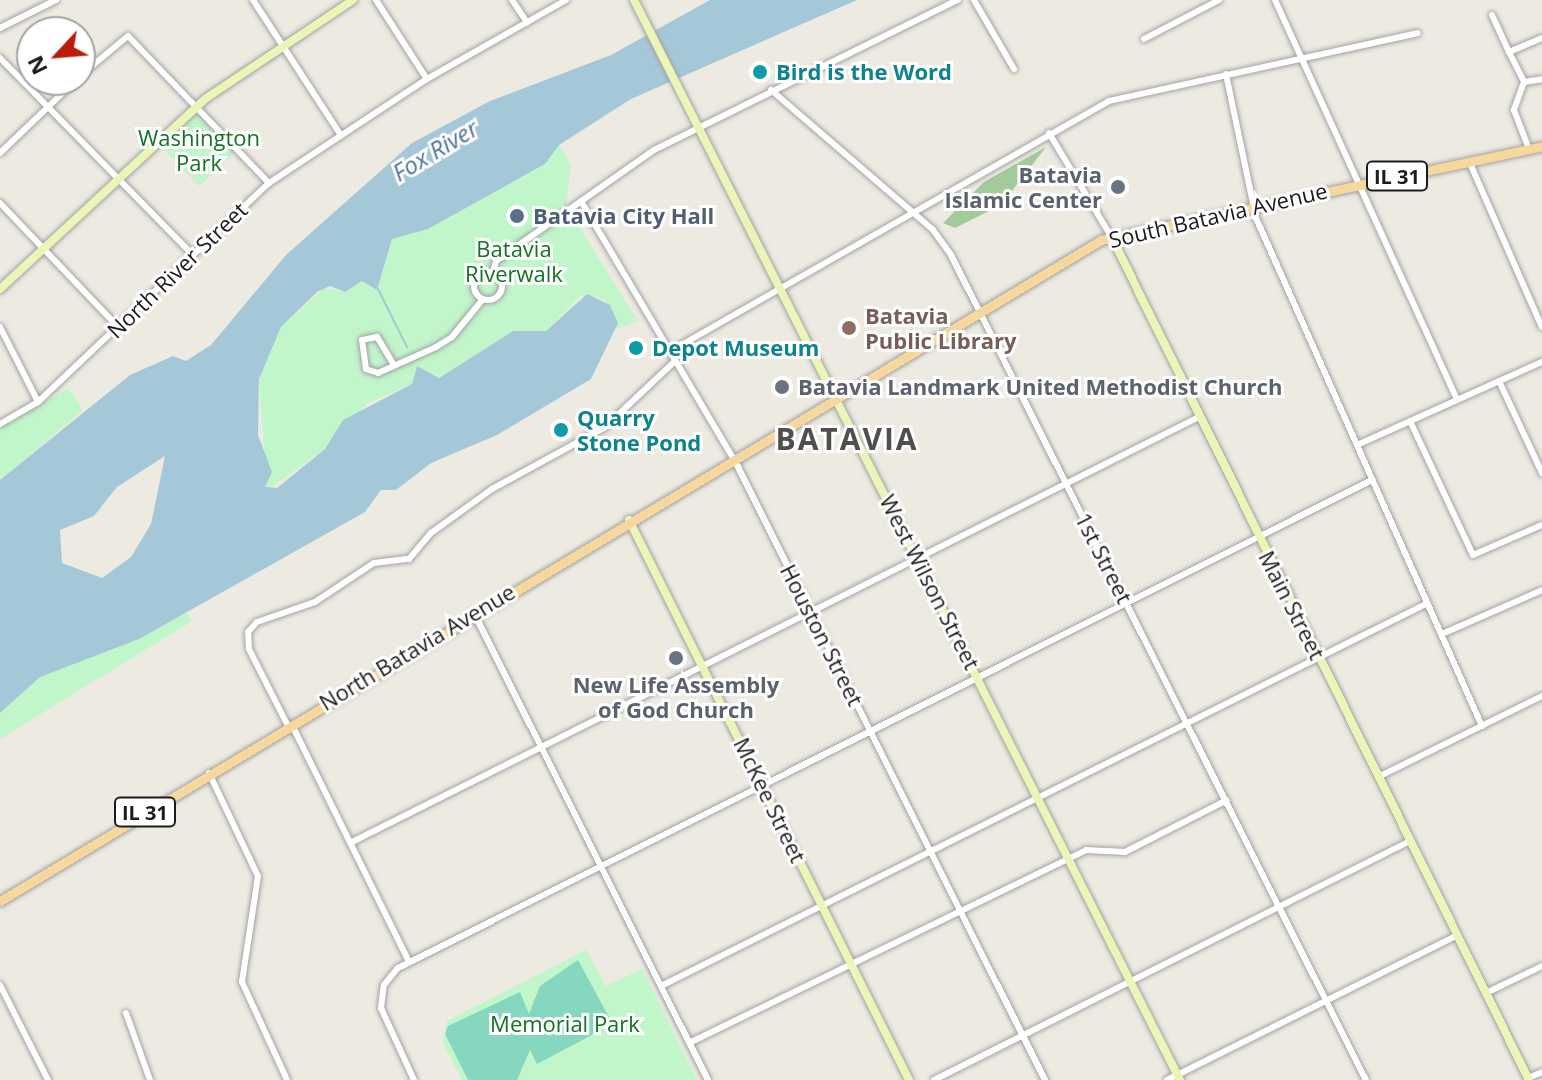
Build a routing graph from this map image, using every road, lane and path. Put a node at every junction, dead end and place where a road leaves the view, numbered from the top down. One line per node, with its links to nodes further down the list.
1 (56, 0): 14 (street)
2 (253, 0): 18 (street)
3 (353, 0): 18 (main road)
4 (376, 0): 25 (street)
5 (512, 0): 13 (street)
6 (634, 0): 32 (main road, West Wilson Street)
7 (958, 0): 28 (street)
8 (974, 0): 23 (street)
9 (1219, 0): 17 (street)
10 (1275, 0): 20 (street)
11 (563, 2): 13 (street, North River Street)
12 (1492, 15): 19 (street)
13 (527, 22): 25 (street, North River Street)
14 (0, 28)
15 (1418, 33): 20 (street)
16 (1542, 38): 19 (street)
17 (1144, 39)
18 (283, 46): 31 (main road); 34 (street)
19 (1509, 52): 27 (street)
20 (1305, 57): 24 (street); 41 (street)
21 (0, 58): 30 (street)
22 (96, 63): 31 (street)
23 (1014, 69)
24 (1226, 74): 33 (street); 44 (street)
25 (427, 79): 34 (street, North River Street)
26 (1542, 79): 27 (street)
27 (1524, 82): 36 (street)
28 (771, 90): 32 (street); 45 (street, 1st Street)
29 (61, 96): 30 (street)
30 (51, 106): 37 (street); 39 (street)
31 (197, 107): 39 (main road); 40 (street)
32 (698, 126): 42 (street); 51 (main road, West Wilson Street)
33 (1049, 133): 45 (street); 46 (street, Main Street)
34 (340, 134): 40 (street, North River Street)
35 (1542, 146): 36 (main road, South Batavia Avenue / IL 31)
36 (1529, 149): 38 (main road, South Batavia Avenue / IL 31)
37 (0, 153)
38 (1469, 161): 41 (main road, South Batavia Avenue / IL 31); 56 (street)
39 (121, 179): 47 (main road); 48 (street)
40 (269, 183): 48 (street, North River Street)
41 (1360, 183): 44 (main road, South Batavia Avenue / IL 31); 63 (street)
42 (581, 201): 49 (street); 57 (street, Houston Street)
43 (0, 203): 47 (street)
44 (1252, 205): 46 (main road, South Batavia Avenue / IL 31); 68 (street)
45 (912, 214): 51 (street); 53 (street, 1st Street)
46 (1111, 236): 53 (main road, South Batavia Avenue / IL 31); 65 (main road, Main Street)
47 (45, 251): 50 (main road); 55 (street)
48 (193, 255): 55 (street, North River Street)
49 (493, 273): 52 (street); 52 (street)
50 (0, 289)
51 (781, 289): 57 (street); 62 (main road, West Wilson Street)
52 (483, 299): 60 (street)
53 (979, 311): 62 (main road, South Batavia Avenue / IL 31); 72 (street, 1st Street)
54 (0, 327): 64 (street)
55 (118, 327): 64 (street, North River Street)
56 (1542, 327)
57 (669, 352): 58 (street, Houston Street)
58 (675, 361): 69 (street, Houston Street); 87 (street)
59 (1542, 362): 61 (street)
60 (394, 365): 60 (street)
61 (1499, 381): 63 (street); 70 (street)
62 (835, 394): 69 (main road, North Batavia Avenue / IL 31); 76 (main road, West Wilson Street)
63 (1457, 400): 66 (street)
64 (38, 402): 67 (street, North River Street)
65 (1199, 417): 72 (street); 75 (main road, Main Street)
66 (1410, 421): 68 (street); 74 (street)
67 (0, 424)
68 (1357, 445): 71 (street)
69 (731, 456): 73 (main road, North Batavia Avenue / IL 31); 81 (street, Houston Street)
70 (1542, 473)
71 (1372, 480): 75 (street); 79 (street)
72 (1066, 483): 76 (street); 78 (street, 1st Street)
73 (629, 520): 80 (main road, North Batavia Avenue / IL 31); 84 (main road, McKee Street)
74 (1542, 525)
75 (1258, 537): 78 (street); 83 (main road, Main Street)
76 (919, 558): 81 (street); 85 (main road, West Wilson Street)
77 (1542, 590): 82 (street)
78 (1127, 602): 85 (street); 88 (street, 1st Street)
79 (1428, 603): 82 (street); 83 (street)
80 (474, 613): 87 (main road, North Batavia Avenue / IL 31); 91 (street)
81 (811, 613): 84 (street); 90 (street, Houston Street)
82 (1442, 634): 89 (street)
83 (1318, 658): 88 (street); 93 (main road, Main Street)
84 (704, 666): 91 (street); 94 (main road, McKee Street)
85 (978, 677): 90 (street); 95 (main road, West Wilson Street)
86 (1542, 696): 89 (street)
87 (289, 723): 92 (main road, North Batavia Avenue / IL 31); 98 (street)
88 (1188, 724): 95 (street); 96 (street, 1st Street)
89 (1482, 726): 93 (street)
90 (870, 731): 94 (street); 99 (street, Houston Street)
91 (541, 747): 98 (street); 101 (street)
92 (209, 773): 102 (main road, North Batavia Avenue / IL 31); 123 (street)
93 (1378, 777): 97 (main road, Main Street)
94 (762, 785): 101 (street); 103 (main road, McKee Street)
95 (1038, 799): 99 (street); 100 (main road, West Wilson Street)
96 (1227, 800): 100 (street); 104 (street, 1st Street)
97 (1410, 841): 104 (street); 106 (main road, Main Street)
98 (350, 843): 107 (street)
99 (931, 852): 103 (street); 105 (street, Houston Street)
100 (1069, 858): 105 (street); 110 (main road, West Wilson Street)
101 (600, 866): 107 (street); 112 (street)
102 (0, 901)
103 (823, 906): 108 (main road, McKee Street); 112 (street)
104 (1281, 906): 110 (street); 114 (street, 1st Street)
105 (961, 913): 108 (street); 116 (street, Houston Street)
106 (1456, 936): 113 (main road, Main Street); 114 (street)
107 (409, 962): 124 (street)
108 (850, 962): 117 (street); 126 (main road, McKee Street)
109 (1542, 966): 113 (street)
110 (1130, 982): 116 (street); 119 (main road, West Wilson Street)
111 (0, 985): 121 (street)
112 (661, 986): 117 (street)
113 (1486, 993): 120 (main road, Main Street)
114 (1327, 1000): 119 (street); 130 (street, 1st Street)
115 (126, 1013): 122 (street)
116 (1023, 1035): 127 (street); 128 (street, Houston Street)
117 (689, 1043): 125 (street)
118 (1542, 1072): 120 (street)
119 (1179, 1077): 129 (street)
120 (1528, 1079)
121 (48, 1080)
122 (150, 1080)
123 (287, 1080)
124 (414, 1080)
125 (708, 1080)
126 (909, 1080)
127 (934, 1080)
128 (1045, 1080)
129 (1167, 1080)
130 (1366, 1080)

